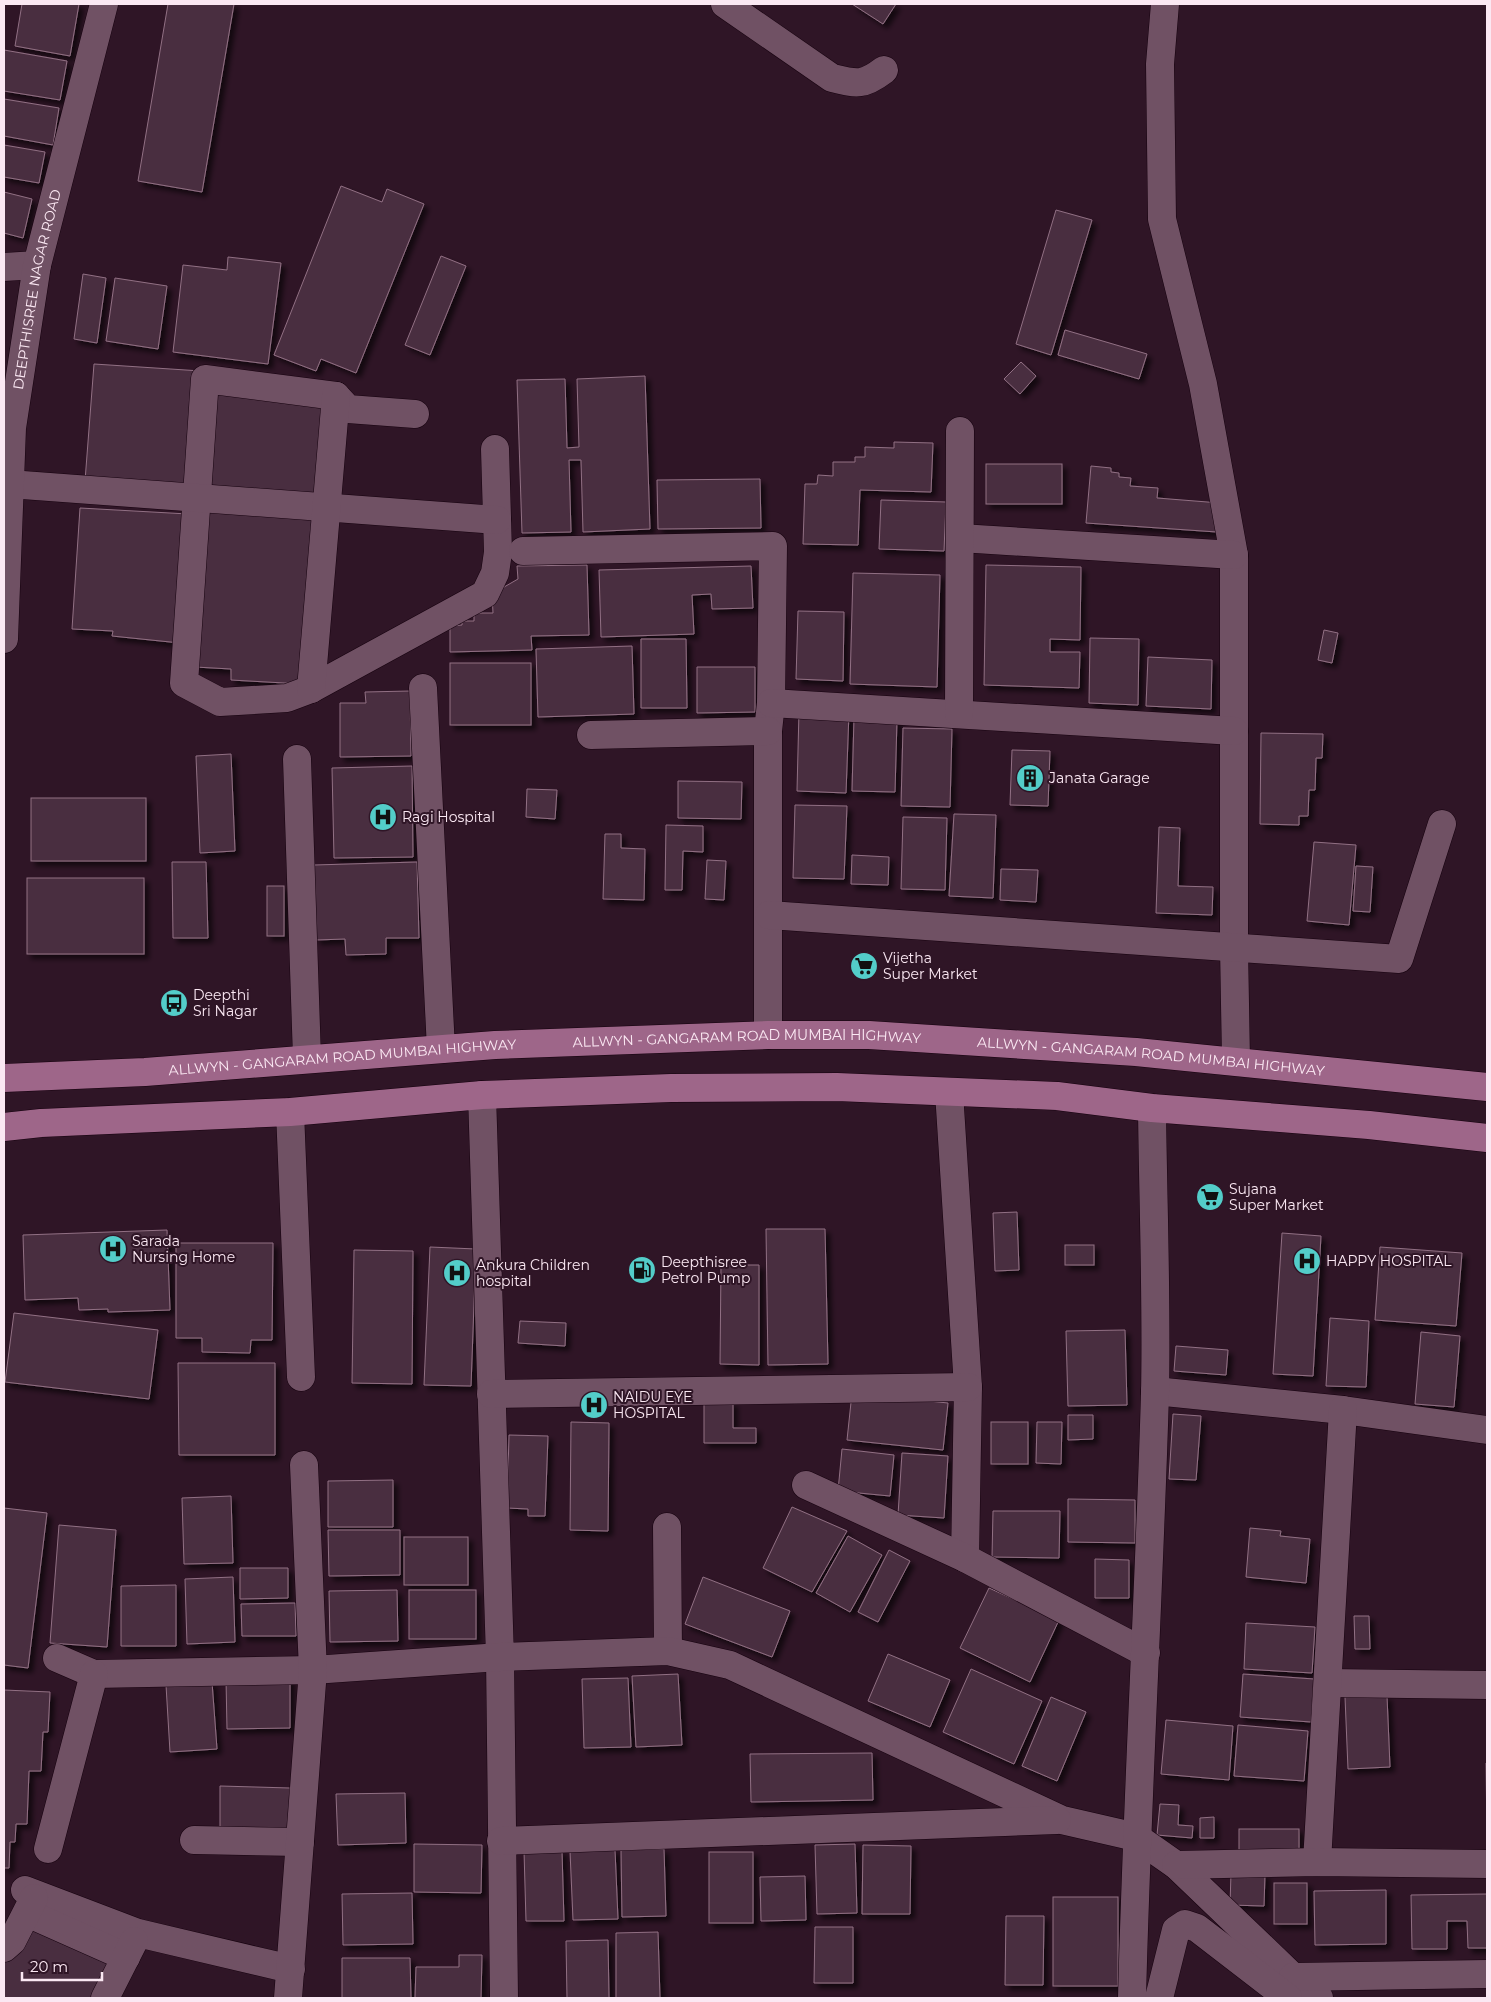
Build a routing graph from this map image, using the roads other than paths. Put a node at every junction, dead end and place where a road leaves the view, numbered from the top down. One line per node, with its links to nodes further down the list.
1 (104, 4): 5 (street, DEEPTHISREE NAGAR ROAD)
2 (725, 4): 4 (street)
3 (1165, 4): 18 (street)
4 (884, 70)
5 (37, 265): 6 (street); 9 (street, DEEPTHISREE NAGAR ROAD)
6 (4, 267)
7 (336, 396): 8 (street); 13 (street); 14 (street)
8 (415, 414)
9 (8, 429): 12 (street, DEEPTHISREE NAGAR ROAD)
10 (960, 431): 16 (street)
11 (495, 449): 15 (street)
12 (9, 484): 13 (street); 19 (street, DEEPTHISREE NAGAR ROAD)
13 (195, 499): 14 (street); 21 (street)
14 (325, 508): 15 (street); 21 (street)
15 (497, 520): 21 (street)
16 (960, 538): 18 (street); 23 (street)
17 (523, 551): 22 (street)
18 (1234, 555): 25 (street)
19 (4, 639)
20 (423, 688): 32 (street)
21 (311, 689)
22 (771, 703): 23 (street); 24 (street)
23 (959, 714): 25 (street)
24 (768, 731): 26 (street); 29 (street)
25 (1234, 731): 30 (street)
26 (591, 735)
27 (297, 759): 33 (street)
28 (1442, 824): 30 (street)
29 (769, 915): 30 (street); 31 (street)
30 (1234, 946): 34 (street)
31 (768, 1035): 32 (highway, ALLWYN - GANGARAM ROAD MUMBAI HIGHWAY); 34 (highway, ALLWYN - GANGARAM ROAD MUMBAI HIGHWAY)
32 (441, 1049): 33 (highway, ALLWYN - GANGARAM ROAD MUMBAI HIGHWAY)
33 (307, 1058): 35 (highway, ALLWYN - GANGARAM ROAD MUMBAI HIGHWAY)
34 (1236, 1060): 36 (highway, ALLWYN - GANGARAM ROAD MUMBAI HIGHWAY)
35 (4, 1078)
36 (1487, 1088)
37 (949, 1092): 38 (highway); 39 (highway); 44 (street)
38 (482, 1095): 40 (highway); 46 (street)
39 (1152, 1108): 42 (highway); 45 (street)
40 (290, 1112): 41 (highway); 43 (street)
41 (4, 1127)
42 (1487, 1138)
43 (301, 1377)
44 (968, 1387): 46 (street); 52 (street)
45 (1155, 1391): 47 (street); 54 (street)
46 (491, 1394): 55 (street)
47 (1342, 1410): 48 (street); 59 (street)
48 (1487, 1430)
49 (304, 1465): 57 (street)
50 (806, 1485): 52 (street)
51 (667, 1528): 53 (street)
52 (965, 1558): 54 (street)
53 (668, 1651): 55 (street); 61 (street)
54 (1146, 1653): 62 (street)
55 (500, 1657): 57 (street); 64 (street)
56 (57, 1658): 58 (street)
57 (313, 1670): 58 (street); 65 (street)
58 (94, 1674): 66 (street)
59 (1328, 1683): 60 (street); 67 (street)
60 (1487, 1686)
61 (1062, 1820): 62 (street); 64 (street)
62 (1136, 1837): 69 (street); 80 (street)
63 (194, 1840): 65 (street)
64 (501, 1841): 79 (street)
65 (300, 1842): 74 (street)
66 (48, 1849)
67 (1317, 1862): 68 (street); 69 (street)
68 (1487, 1864)
69 (1176, 1865): 76 (street)
70 (92, 1929): 71 (street); 72 (street); 73 (street)
71 (138, 1933): 73 (street); 74 (street)
72 (4, 1948)
73 (126, 1957): 77 (street)
74 (291, 1969): 78 (street)
75 (1487, 1974): 76 (street)
76 (1305, 1993): 81 (street)
77 (105, 1998)
78 (288, 1998)
79 (504, 1998)
80 (1132, 1998)
81 (1159, 1998)

